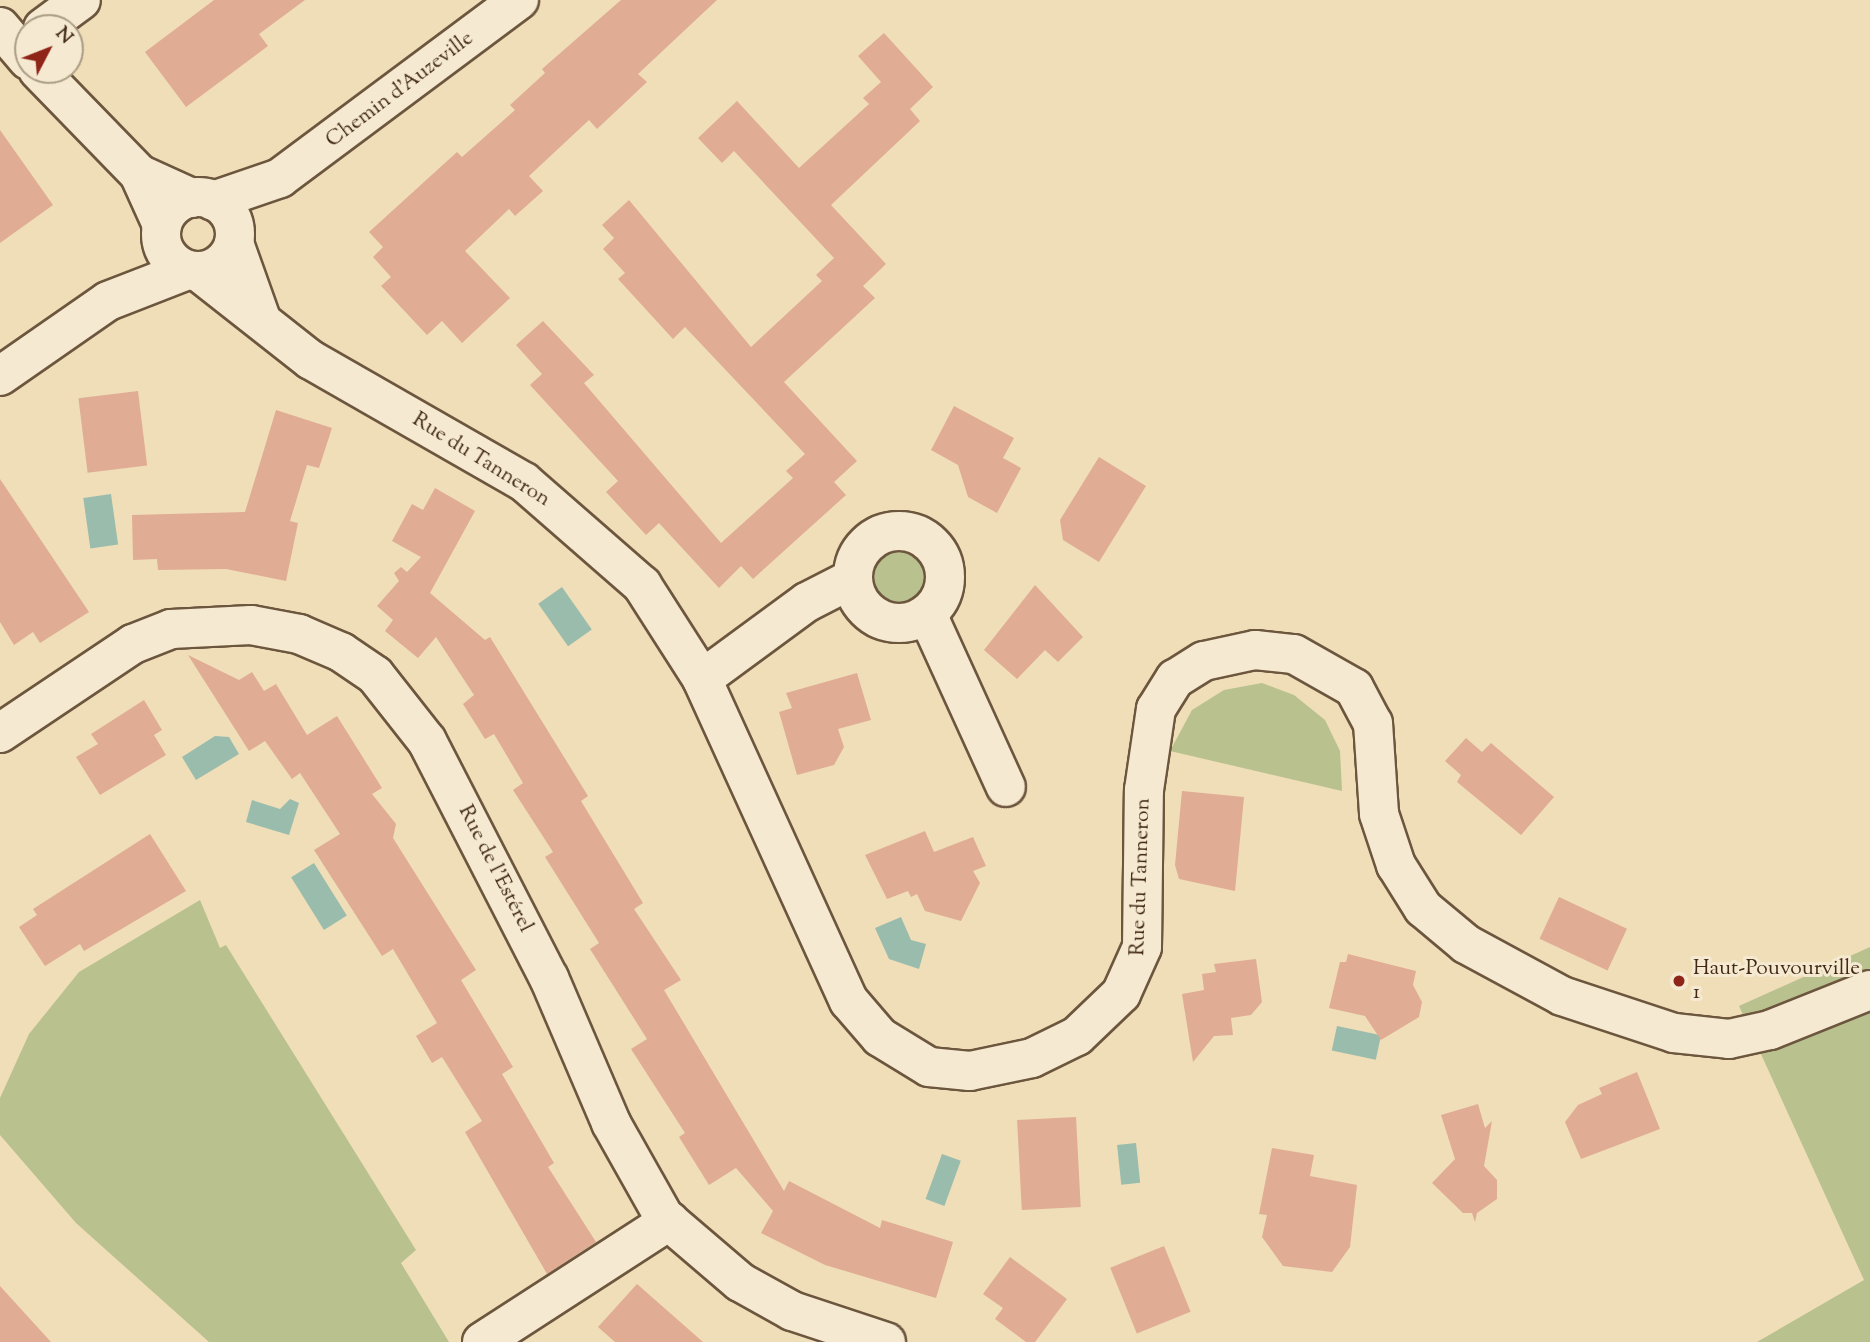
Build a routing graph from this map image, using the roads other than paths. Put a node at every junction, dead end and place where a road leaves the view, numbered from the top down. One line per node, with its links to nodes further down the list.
1 (81, 0): 3 (street)
2 (519, 0): 6 (street, Chemin d'Auzeville)
3 (63, 14)
4 (57, 84): 5 (street)
5 (139, 174): 7 (street); 8 (street)
6 (280, 177): 7 (street, Chemin d'Auzeville); 9 (street, Chemin d'Auzeville)
7 (203, 199): 8 (street, Chemin d'Auzeville); 9 (street)
8 (161, 232): 10 (street); 11 (street, Chemin d'Auzeville)
9 (235, 238): 10 (street, Chemin d'Auzeville); 12 (street, Rue du Tanneron)
10 (193, 271): 11 (street, Chemin d'Auzeville); 12 (street, Rue du Tanneron)
11 (108, 301): 13 (street, Chemin d'Auzeville)
12 (260, 316): 16 (street, Rue du Tanneron)
13 (0, 376)
14 (852, 579): 15 (street); 15 (street); 16 (street)
15 (927, 614): 18 (street)
16 (702, 679): 19 (street, Rue du Tanneron)
17 (0, 733): 20 (street, Rue de l'Estérel)
18 (1006, 787)
19 (1870, 990)
20 (669, 1221): 21 (street); 22 (street, Rue de l'Estérel)
21 (482, 1342)
22 (886, 1342)

